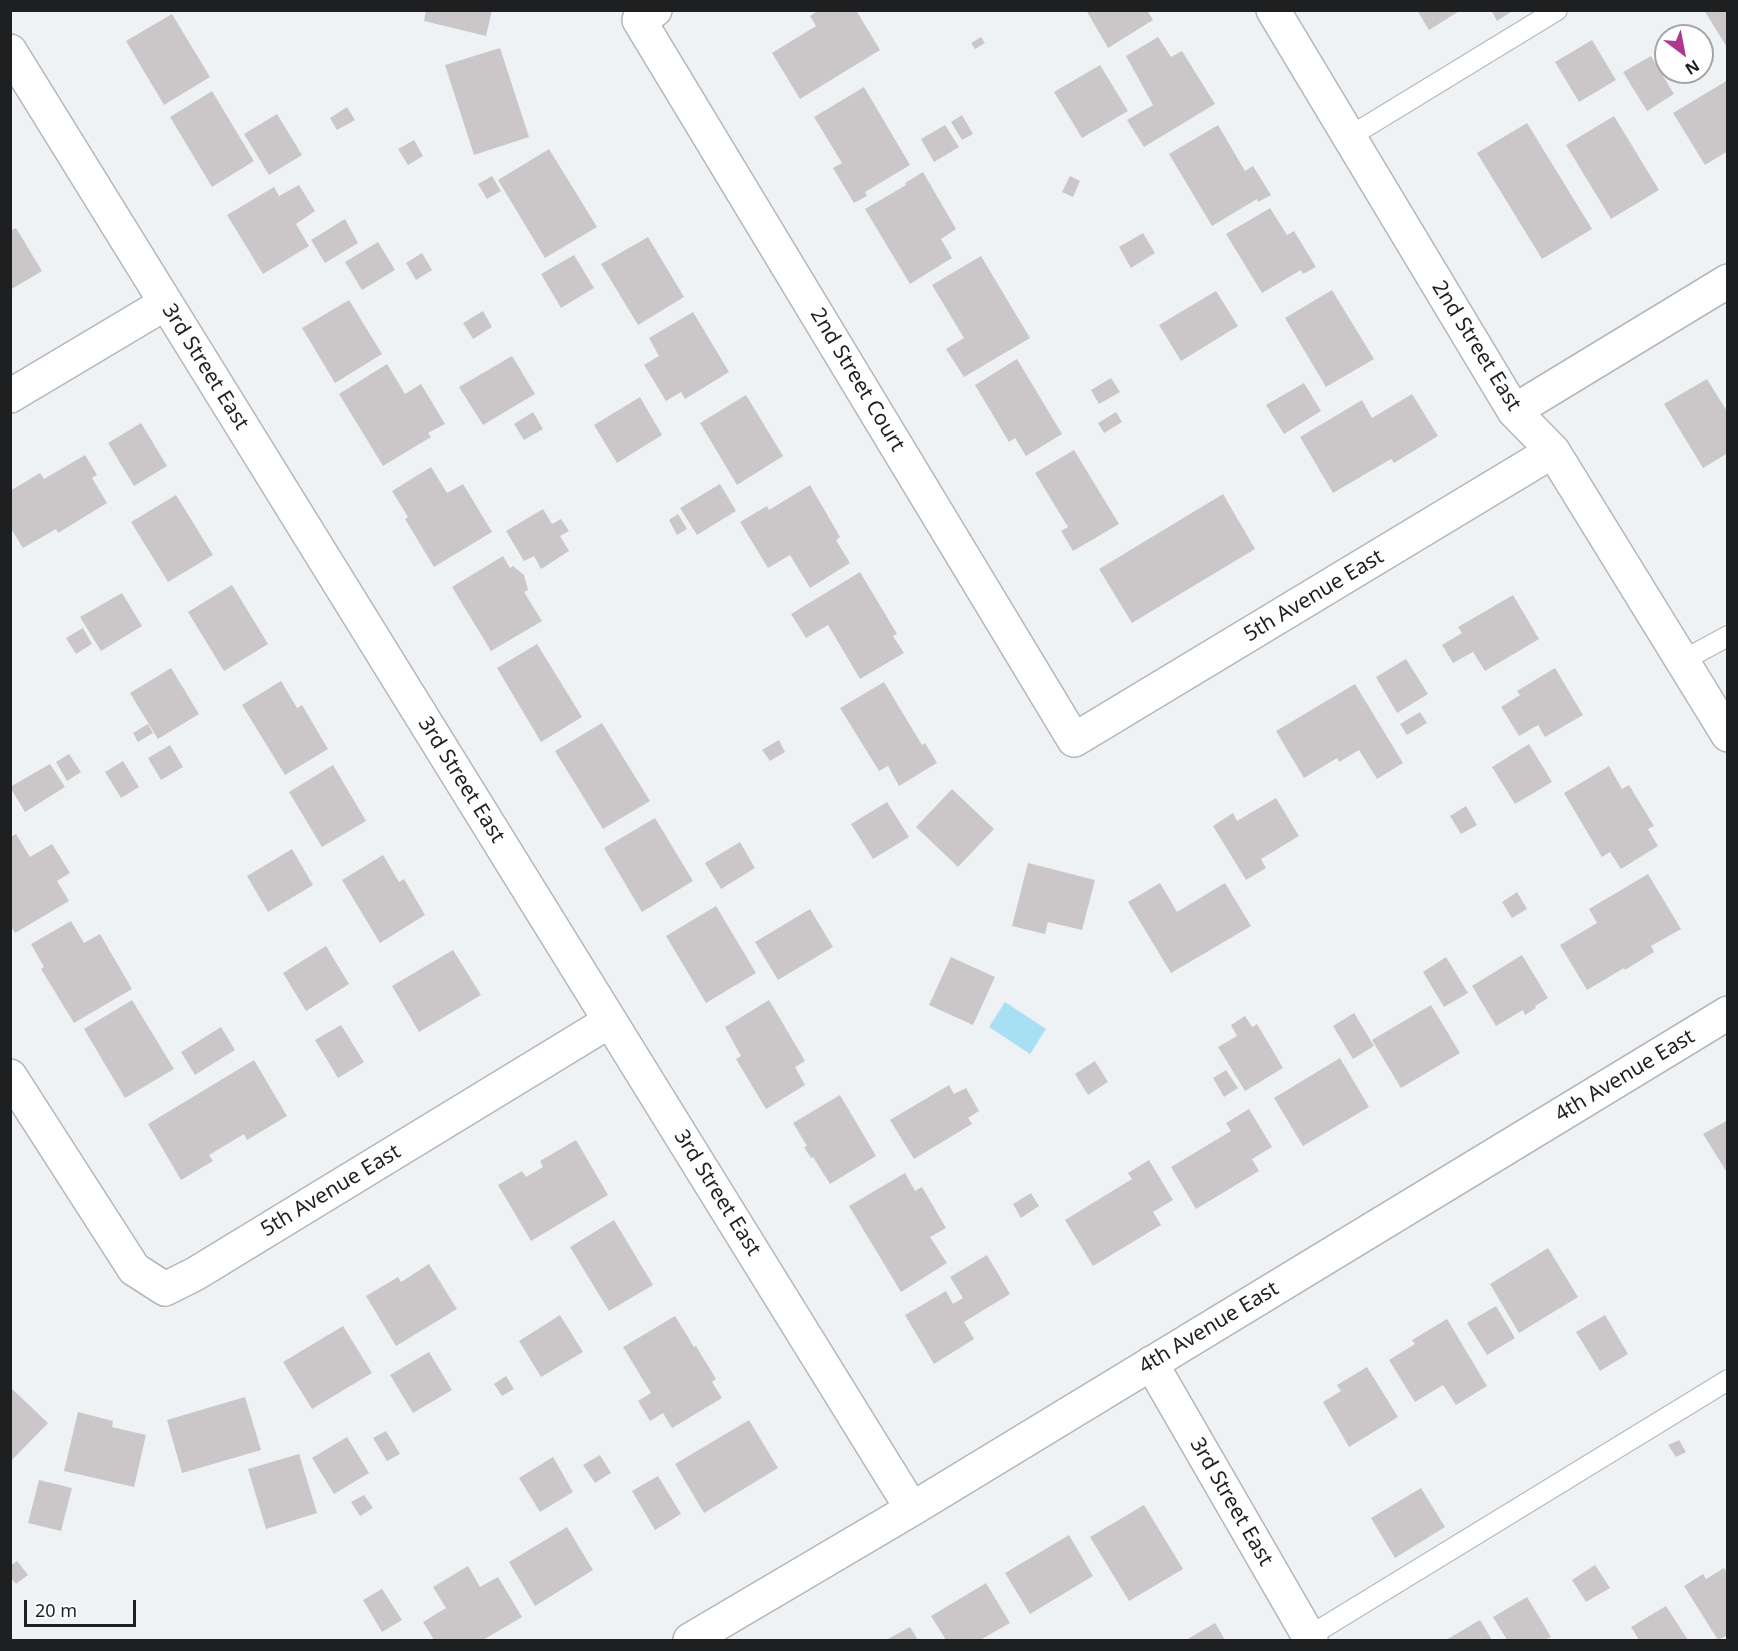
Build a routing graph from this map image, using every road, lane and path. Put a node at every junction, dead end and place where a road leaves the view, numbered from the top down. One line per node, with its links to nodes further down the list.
1 (1273, 10): 5 (street, 2nd Street East)
2 (1557, 10): 5 (lane)
3 (647, 15): 14 (street, 2nd Street Court)
4 (10, 51): 7 (street, 3rd Street East)
5 (1349, 137): 9 (street, 2nd Street East)
6 (1728, 281): 9 (street)
7 (166, 303): 8 (street); 16 (street, 3rd Street East)
8 (10, 396)
9 (1514, 411): 10 (street, 2nd Street East)
10 (1553, 451): 12 (street, 2nd Street East); 14 (street, 5th Avenue East)
11 (1728, 636): 12 (lane)
12 (1682, 662): 13 (street, 2nd Street East)
13 (1728, 735)
14 (1074, 741)
15 (1728, 1013): 18 (street, 4th Avenue East)
16 (610, 1021): 17 (street, 5th Avenue East); 20 (street, 3rd Street East)
17 (10, 1076)
18 (1151, 1363): 20 (street, 4th Avenue East); 21 (street, 3rd Street East)
19 (1728, 1380): 21 (lane)
20 (912, 1509): 22 (street, 4th Avenue East)
21 (1308, 1639)
22 (690, 1641)

